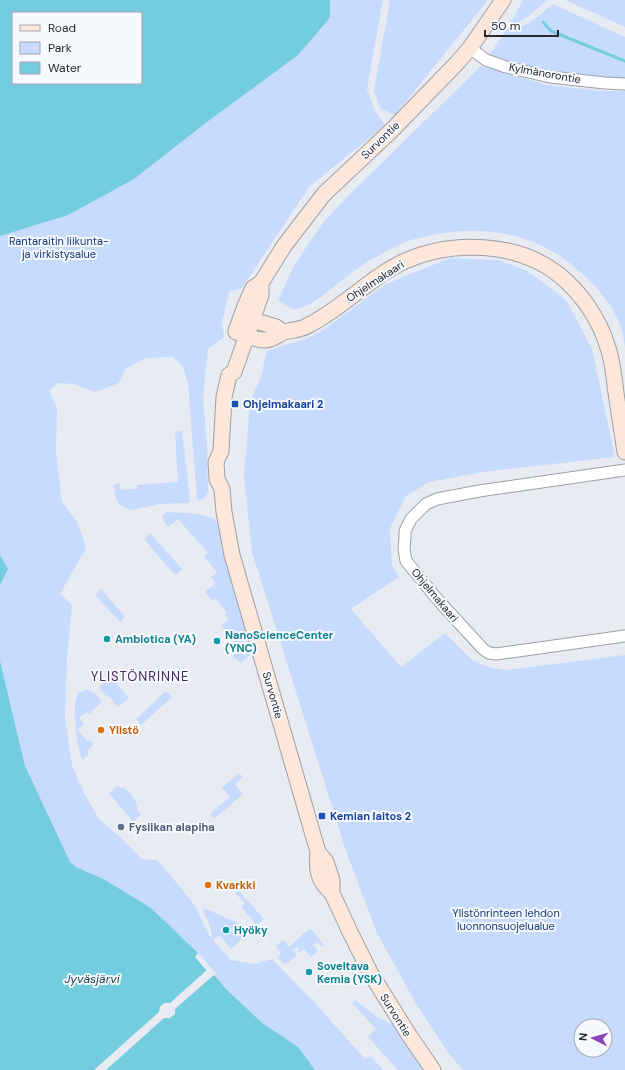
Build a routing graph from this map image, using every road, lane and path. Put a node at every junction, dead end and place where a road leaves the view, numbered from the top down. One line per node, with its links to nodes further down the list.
1 (503, 0): 2 (main road, Survontie)
2 (470, 48): 3 (street, Kylmänorontie); 4 (main road, Survontie)
3 (625, 84)
4 (247, 318): 5 (main road); 6 (main road, Survontie)
5 (283, 332): 6 (main road, Ohjelmakaari); 7 (main road, Ohjelmakaari)
6 (241, 334): 10 (main road, Survontie)
7 (625, 452)
8 (625, 470): 9 (street, Ohjelmakaari)
9 (625, 636)
10 (433, 1070)

